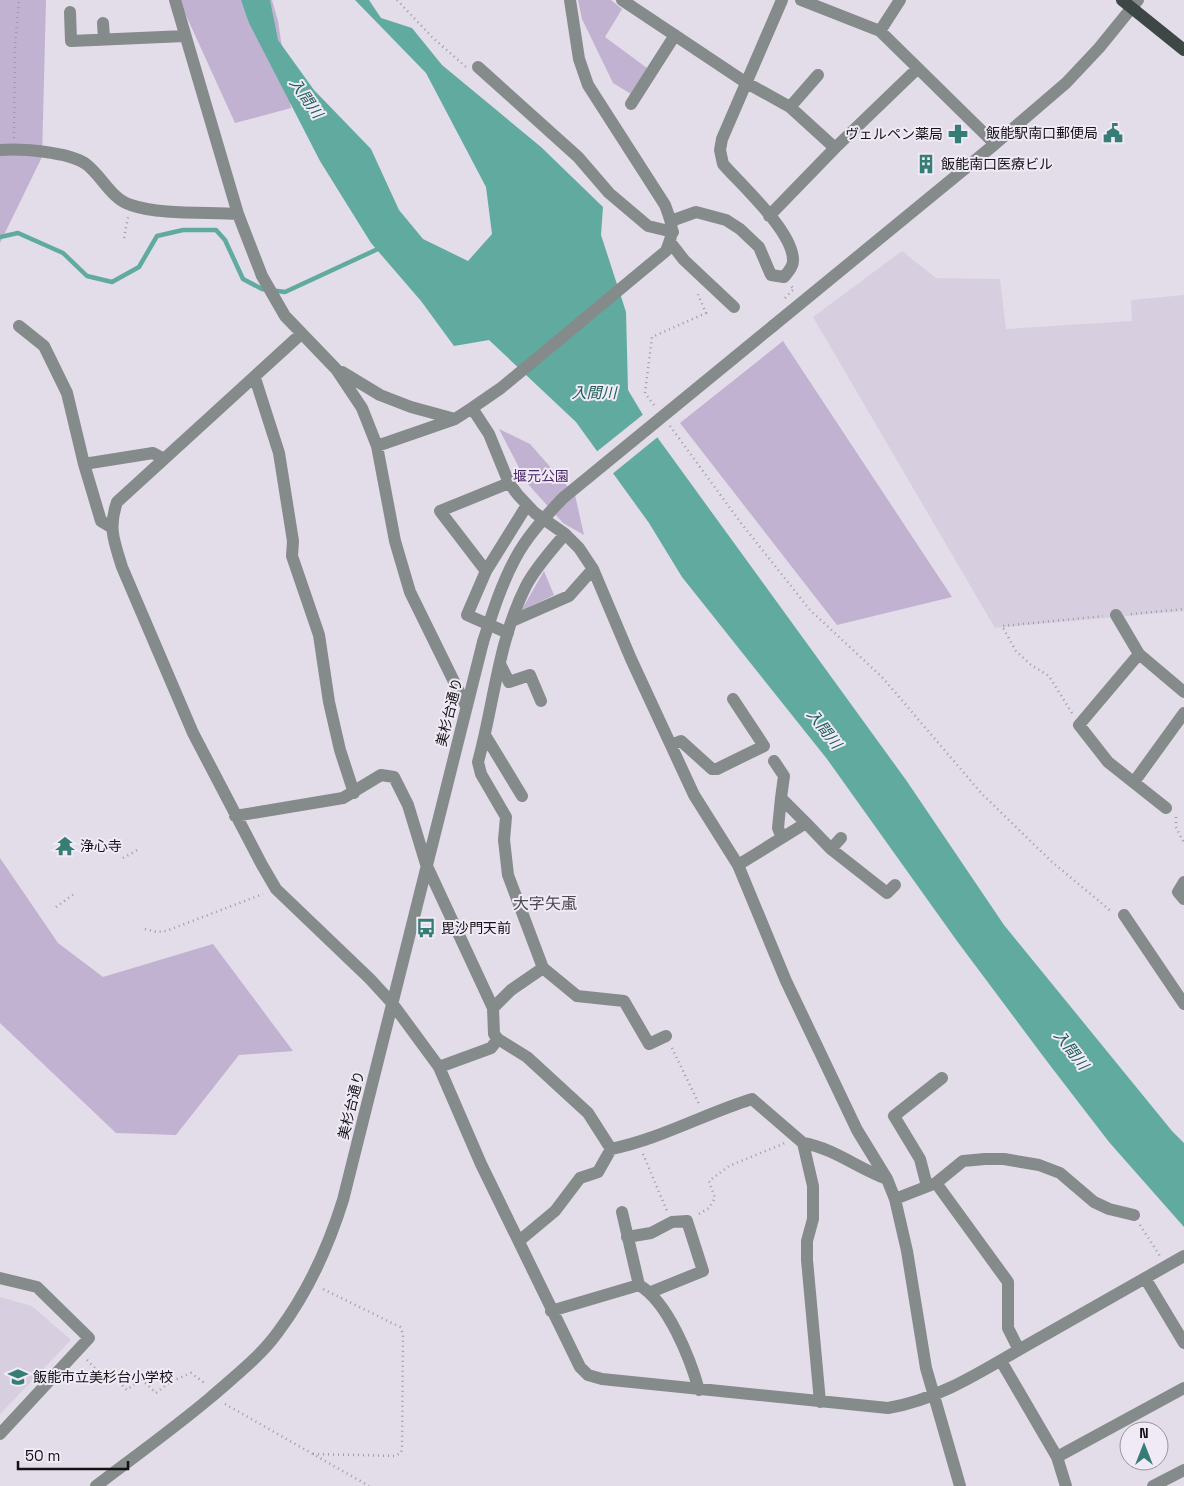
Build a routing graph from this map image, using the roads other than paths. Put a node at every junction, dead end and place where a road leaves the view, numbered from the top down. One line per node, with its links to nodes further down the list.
1 (175, 0): 12 (street)
2 (570, 0): 26 (street)
3 (622, 0): 11 (street)
4 (782, 0): 18 (street)
5 (801, 0): 10 (street)
6 (900, 0): 10 (street)
7 (1131, 2): 14 (main road); 21 (street, 美杉台通り)
8 (70, 12): 13 (street)
9 (103, 23): 13 (street)
10 (880, 31): 16 (street)
11 (675, 35): 18 (street); 19 (street)
12 (185, 36): 13 (street); 24 (street)
13 (104, 39)
14 (1184, 50)
15 (478, 67): 26 (street)
16 (917, 69): 21 (street); 22 (street)
17 (818, 75): 20 (street)
18 (745, 82): 20 (street); 25 (street)
19 (631, 104)
20 (790, 107): 22 (street)
21 (995, 144): 51 (street, 美杉台通り, bridge)
22 (835, 148): 25 (street)
23 (0, 150): 24 (street)
24 (238, 214): 29 (street)
25 (769, 216): 26 (street)
26 (671, 232): 27 (street); 32 (street)
27 (734, 307)
28 (19, 326): 36 (street)
29 (301, 334): 30 (street); 31 (street)
30 (336, 368): 33 (street); 34 (street)
31 (255, 378): 35 (street); 57 (street)
32 (472, 408): 33 (street); 37 (street)
33 (454, 419): 34 (street)
34 (377, 446): 51 (street)
35 (164, 459): 36 (street); 39 (street)
36 (84, 464): 39 (street)
37 (510, 483): 38 (street); 42 (street)
38 (526, 505): 40 (street); 42 (street)
39 (111, 527): 61 (street)
40 (565, 534): 41 (street); 44 (street)
41 (593, 569): 44 (street); 54 (street)
42 (486, 571): 45 (street)
43 (1116, 615): 46 (street)
44 (512, 621): 45 (street)
45 (508, 633): 47 (street)
46 (1139, 654): 48 (street); 56 (street)
47 (500, 664): 50 (street); 53 (street)
48 (1184, 692)
49 (733, 699): 54 (street)
50 (541, 700)
51 (466, 706): 66 (street, 美杉台通り)
52 (1184, 713): 56 (street)
53 (486, 735): 58 (street); 72 (street)
54 (671, 745): 67 (street)
55 (774, 761): 59 (street)
56 (1134, 782): 60 (street)
57 (354, 793): 61 (street); 66 (street)
58 (522, 796)
59 (781, 798): 62 (street); 63 (street)
60 (1166, 808)
61 (235, 816): 73 (street)
62 (806, 823): 63 (street); 65 (street)
63 (782, 838): 67 (street)
64 (841, 838): 65 (street)
65 (831, 849): 69 (street)
66 (426, 864): 73 (street, 美杉台通り); 75 (street)
67 (738, 866): 82 (street)
68 (1184, 882): 70 (street)
69 (895, 885)
70 (1184, 899)
71 (1124, 915): 74 (street)
72 (543, 968): 75 (street); 76 (street)
73 (392, 1003): 78 (street); 106 (street, 美杉台通り)
74 (1184, 1004)
75 (493, 1008): 77 (street)
76 (666, 1036)
77 (498, 1039): 78 (street); 81 (street)
78 (440, 1067): 88 (street)
79 (942, 1078): 83 (street)
80 (800, 1140): 81 (street); 82 (street); 101 (street)
81 (611, 1149): 88 (street)
82 (887, 1179): 84 (street)
83 (931, 1185): 84 (street); 86 (street); 96 (street)
84 (895, 1199): 100 (street)
85 (622, 1212): 87 (street)
86 (1134, 1215)
87 (627, 1237): 92 (street); 93 (street)
88 (519, 1241): 94 (street)
89 (1184, 1256): 91 (street)
90 (0, 1278): 102 (street)
91 (1144, 1278): 95 (street); 96 (street)
92 (639, 1285): 93 (street); 94 (street)
93 (652, 1292): 99 (street)
94 (551, 1310): 99 (street)
95 (1184, 1343)
96 (1019, 1350): 97 (street)
97 (1001, 1361): 100 (street); 103 (street)
98 (1184, 1388): 103 (street)
99 (699, 1390): 101 (street)
100 (934, 1395): 101 (street); 107 (street)
101 (820, 1402)
102 (0, 1434)
103 (1057, 1457): 108 (street)
104 (1184, 1470): 105 (street)
105 (1156, 1485)
106 (96, 1486)
107 (960, 1486)
108 (1066, 1486)

